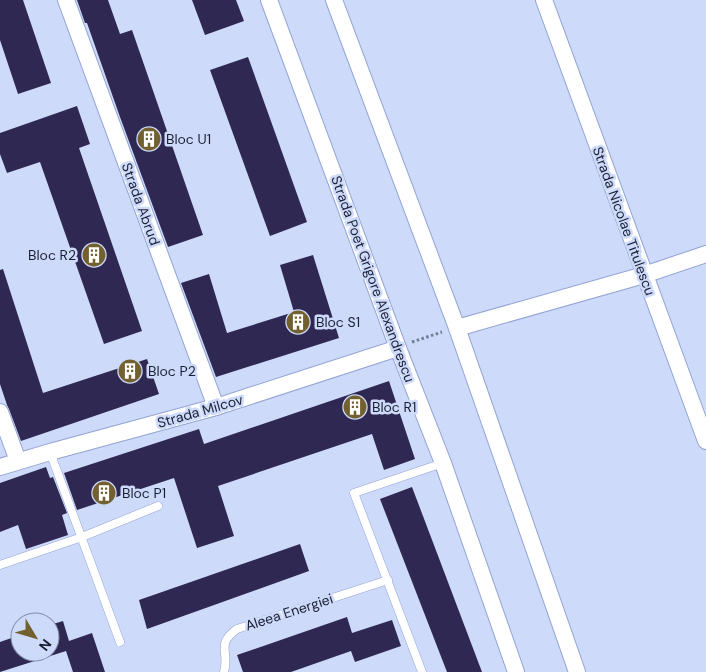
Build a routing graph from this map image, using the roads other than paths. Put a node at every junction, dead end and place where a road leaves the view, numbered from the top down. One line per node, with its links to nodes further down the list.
1 (66, 0): 9 (street, Strada Abrud)
2 (269, 0): 8 (street, Strada Poet Grigore Alexandrescu)
3 (334, 0): 7 (street)
4 (544, 0): 6 (street, Strada Nicolae Titulescu)
5 (706, 254): 6 (street)
6 (644, 275): 7 (street); 11 (street, Strada Nicolae Titulescu)
7 (457, 328): 24 (street)
8 (398, 348): 9 (street, Strada Milcov); 14 (street, Strada Poet Grigore Alexandrescu)
9 (216, 407): 12 (street, Strada Milcov)
10 (0, 412): 13 (street)
11 (706, 442)
12 (50, 452): 13 (street, Strada Milcov); 17 (lane)
13 (18, 461): 15 (street, Strada Milcov)
14 (443, 463): 19 (lane); 23 (street, Strada Poet Grigore Alexandrescu)
15 (0, 467)
16 (158, 506): 17 (lane)
17 (82, 537): 18 (lane); 20 (lane)
18 (0, 565)
19 (388, 580): 21 (lane, Aleea Energiei); 22 (lane)
20 (120, 642)
21 (224, 672)
22 (422, 672)
23 (516, 672)
24 (577, 672)

